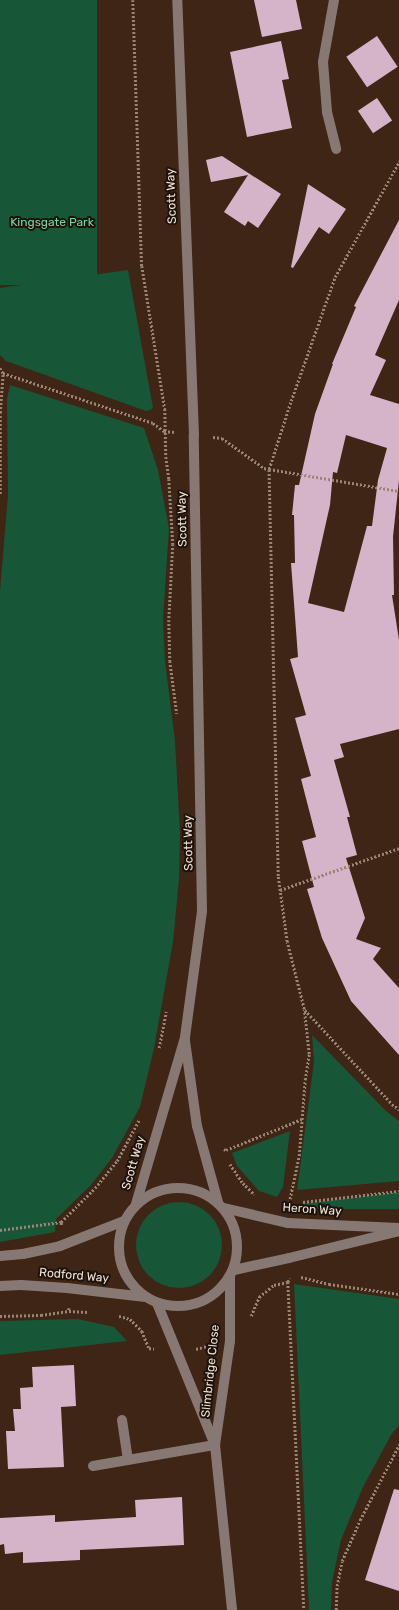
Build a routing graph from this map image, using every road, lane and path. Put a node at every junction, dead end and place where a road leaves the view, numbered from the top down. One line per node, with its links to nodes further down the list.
1 (133, 0): 8 (path)
2 (177, 0): 9 (street, Scott Way)
3 (334, 0): 4 (street)
4 (336, 150)
5 (399, 162): 10 (path)
6 (0, 368): 7 (path)
7 (3, 372): 8 (path); 12 (path)
8 (164, 431): 9 (path); 13 (path)
9 (194, 434): 10 (path); 18 (street, Scott Way)
10 (269, 469): 11 (path); 15 (path)
11 (399, 491)
12 (0, 494)
13 (178, 721)
14 (399, 848): 15 (path)
15 (280, 890): 17 (path)
16 (168, 1007): 19 (path)
17 (304, 1009): 20 (path); 22 (path)
18 (185, 1037): 23 (street, Scott Way); 30 (street, Scott Way)
19 (159, 1049)
20 (399, 1110)
21 (142, 1115): 34 (path)
22 (302, 1119): 24 (path); 31 (path)
23 (197, 1126): 24 (path); 32 (street, Scott Way)
24 (226, 1150): 25 (path)
25 (228, 1156)
26 (229, 1162): 28 (path)
27 (399, 1191): 31 (path)
28 (258, 1197)
29 (281, 1203): 31 (path)
30 (136, 1204): 32 (street); 33 (street)
31 (289, 1204): 35 (path)
32 (221, 1205): 35 (street, Heron Way); 42 (street)
33 (124, 1221): 39 (street, Rodford Way); 48 (street)
34 (61, 1222): 37 (path); 39 (path)
35 (288, 1223): 36 (street, Heron Way)
36 (399, 1228)
37 (0, 1230)
38 (399, 1231): 41 (street)
39 (60, 1246): 40 (street, Rodford Way)
40 (0, 1256)
41 (289, 1258): 42 (street); 43 (path)
42 (232, 1273): 49 (street); 55 (street, Slimbridge Close)
43 (289, 1274): 44 (path); 47 (path)
44 (288, 1282): 54 (path); 63 (path)
45 (0, 1286): 46 (street, Rodford Way)
46 (67, 1288): 48 (street, Rodford Way); 50 (path)
47 (399, 1294)
48 (145, 1297): 49 (street)
49 (157, 1303): 56 (street, Slimbridge Close)
50 (69, 1311): 51 (path); 53 (path)
51 (94, 1312)
52 (116, 1315): 56 (path)
53 (0, 1316)
54 (250, 1318)
55 (230, 1341): 56 (path); 58 (street, Slimbridge Close)
56 (177, 1353): 58 (street, Slimbridge Close)
57 (122, 1420): 60 (street)
58 (215, 1445): 60 (street); 62 (street, Slimbridge Close)
59 (399, 1445): 64 (path)
60 (128, 1460): 61 (street)
61 (93, 1466)
62 (232, 1610)
63 (304, 1610)
64 (336, 1610)

